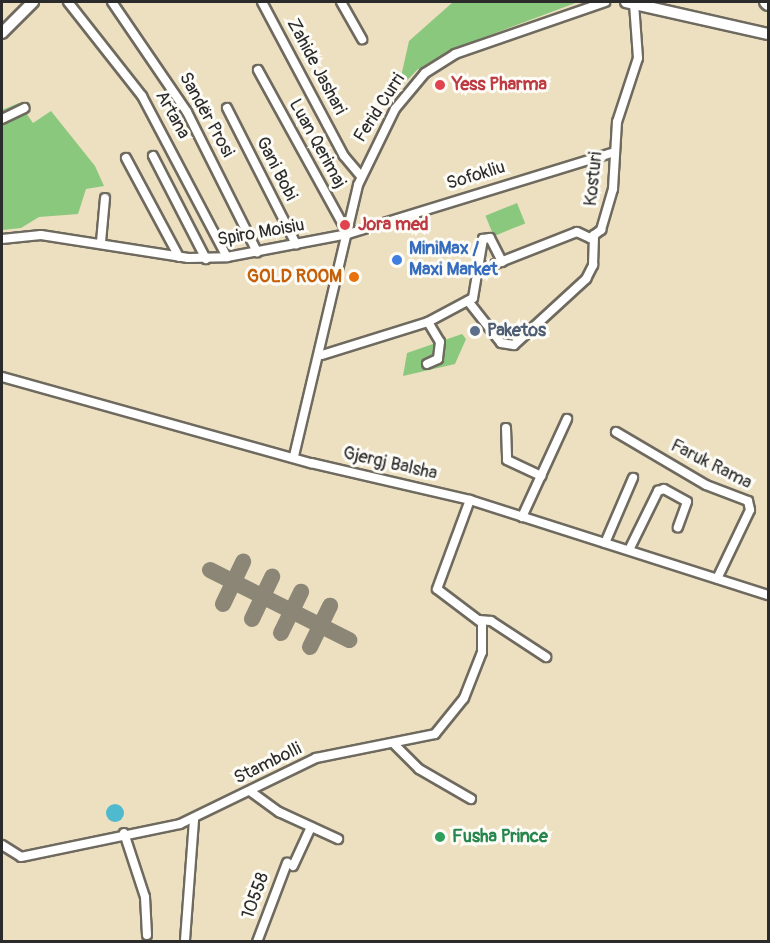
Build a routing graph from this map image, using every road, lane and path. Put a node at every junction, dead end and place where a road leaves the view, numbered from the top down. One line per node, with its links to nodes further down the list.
1 (33, 2): 10 (main road)
2 (68, 2): 29 (street, Artana)
3 (112, 2): 27 (street, Sandër Prosi)
4 (262, 2): 20 (street, Zahide Jashari)
5 (341, 2): 12 (street)
6 (605, 2): 20 (street, Ferid Curri)
7 (630, 2): 9 (main road); 17 (street, Kosturi)
8 (768, 24): 9 (main road)
9 (739, 25): 11 (main road)
10 (2, 33)
11 (768, 34)
12 (362, 39)
13 (258, 70): 22 (street, Luan Qerimaj)
14 (25, 108): 16 (street)
15 (227, 108): 26 (street, Gani Bobi)
16 (2, 119)
17 (615, 152): 22 (street, Sofokliu); 23 (street, Kosturi)
18 (153, 156): 30 (street)
19 (126, 158): 28 (street)
20 (361, 176): 22 (street, Ferid Curri)
21 (105, 198): 25 (street)
22 (348, 234): 26 (street, Spiro Moisiu); 35 (street, Ferid Curri)
23 (594, 235): 31 (street); 33 (street)
24 (2, 239): 25 (street, Spiro Moisiu)
25 (101, 242): 28 (street, Spiro Moisiu)
26 (296, 244): 27 (street, Spiro Moisiu)
27 (257, 252): 29 (street, Spiro Moisiu)
28 (179, 257): 30 (street, Spiro Moisiu)
29 (227, 257): 30 (street, Spiro Moisiu)
30 (206, 259)
31 (502, 262): 32 (street); 32 (street)
32 (480, 270): 33 (street)
33 (468, 301): 34 (street)
34 (428, 322): 35 (street); 36 (street)
35 (322, 355): 41 (street, Ferid Curri)
36 (427, 364)
37 (2, 376): 41 (street, Gjergj Balsha)
38 (567, 419): 42 (street)
39 (506, 428): 42 (street)
40 (616, 432): 49 (street, Faruk Rama)
41 (294, 456): 44 (street, Gjergj Balsha)
42 (542, 476): 45 (street)
43 (633, 478): 47 (street)
44 (470, 500): 45 (street, Gjergj Balsha); 51 (street)
45 (522, 517): 47 (street, Gjergj Balsha)
46 (678, 528): 48 (street)
47 (605, 543): 48 (street, Gjergj Balsha)
48 (629, 550): 49 (street, Gjergj Balsha)
49 (717, 579): 50 (street, Gjergj Balsha)
50 (768, 595)
51 (480, 620): 52 (street); 53 (street, Stambolli)
52 (546, 657)
53 (395, 745): 54 (street, Stambolli); 55 (street)
54 (250, 791): 56 (street, Stambolli); 57 (street)
55 (471, 799)
56 (194, 819): 58 (street, Stambolli); 63 (street)
57 (310, 827): 59 (street); 64 (street, 10558)
58 (124, 833): 61 (street, Stambolli); 62 (street)
59 (338, 839)
60 (2, 845): 61 (street, Stambolli)
61 (5, 853)
62 (147, 935)
63 (185, 940)
64 (257, 942)

